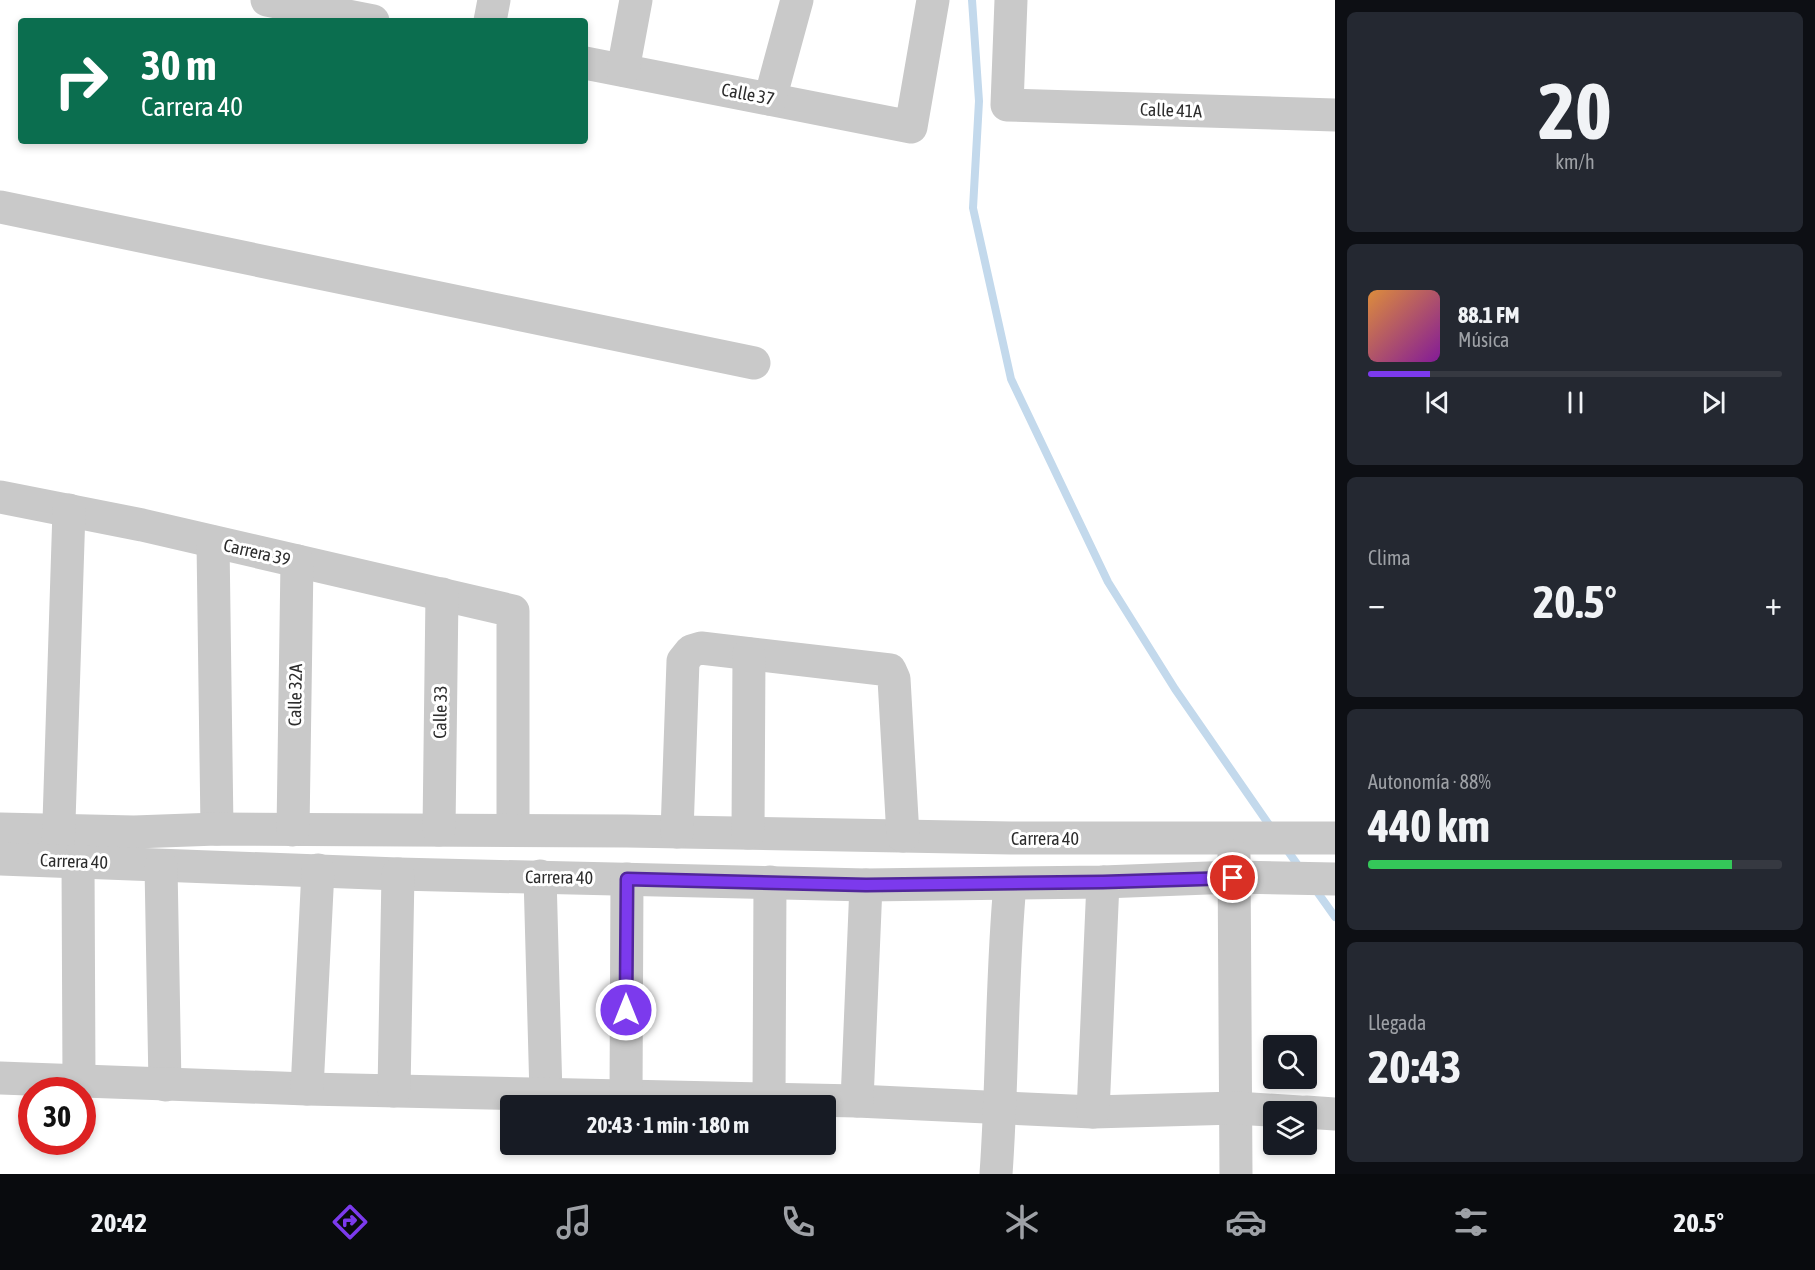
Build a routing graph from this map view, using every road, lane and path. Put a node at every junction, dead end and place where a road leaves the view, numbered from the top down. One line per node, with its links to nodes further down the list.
1 (267, 0): 7 (street)
2 (494, 0): 8 (street)
3 (636, 0): 10 (street)
4 (797, 0): 11 (street)
5 (933, 0): 11 (street, Calle 37)
6 (1011, 0): 12 (street, Calle 41A)
7 (357, 12)
8 (491, 18)
9 (588, 64): 10 (street, Calle 37)
10 (623, 70): 11 (street, Calle 37)
11 (770, 99)
12 (1335, 115)
13 (0, 207): 14 (street)
14 (754, 363)
15 (0, 496): 16 (street, Carrera 39)
16 (69, 510): 17 (street, Carrera 39); 31 (street)
17 (213, 542): 18 (street, Carrera 39); 22 (street)
18 (297, 561): 19 (street, Carrera 39); 23 (street, Calle 32A)
19 (442, 594): 24 (street, Calle 33); 25 (street, Carrera 39)
20 (749, 654): 26 (street); 27 (street); 28 (street)
21 (0, 829): 31 (street, Carrera 40)
22 (217, 829): 23 (street, Carrera 40); 31 (street, Carrera 40)
23 (293, 830): 24 (street, Carrera 40)
24 (439, 830): 25 (street, Carrera 40)
25 (513, 830): 26 (street, Carrera 40)
26 (677, 832): 27 (street, Carrera 40)
27 (748, 833): 28 (street, Carrera 40)
28 (903, 836): 30 (street, Carrera 40)
29 (1335, 838): 30 (street, Carrera 40)
30 (1235, 839): 37 (street)
31 (65, 851): 32 (street, Carrera 40); 33 (street, Carrera 40); 44 (street)
32 (0, 859)
33 (161, 866): 34 (street, Carrera 40); 48 (street)
34 (318, 870): 35 (street, Carrera 40); 49 (street)
35 (398, 874): 36 (street, Carrera 40); 50 (street)
36 (540, 876): 38 (street, Carrera 40); 51 (street)
37 (1233, 878): 39 (street, Carrera 40); 41 (street, Carrera 40); 57 (street)
38 (627, 879): 40 (street, Carrera 40); 52 (street)
39 (1335, 879)
40 (770, 882): 43 (street, Carrera 40); 53 (street)
41 (1103, 882): 42 (street, Carrera 40); 59 (street)
42 (1010, 884): 43 (street, Carrera 40); 56 (street)
43 (866, 885): 55 (street)
44 (79, 1077)
45 (0, 1078): 46 (street)
46 (18, 1078)
47 (96, 1081): 48 (street)
48 (165, 1085): 49 (street)
49 (306, 1089): 50 (street)
50 (394, 1091): 51 (street)
51 (546, 1095)
52 (626, 1095)
53 (769, 1095)
54 (836, 1101): 55 (street)
55 (857, 1101): 56 (street)
56 (1001, 1106): 59 (street); 62 (street)
57 (1236, 1108): 58 (street); 59 (street); 63 (street)
58 (1263, 1110)
59 (1093, 1112)
60 (1317, 1113): 61 (street)
61 (1335, 1114)
62 (996, 1174)
63 (1236, 1174)

